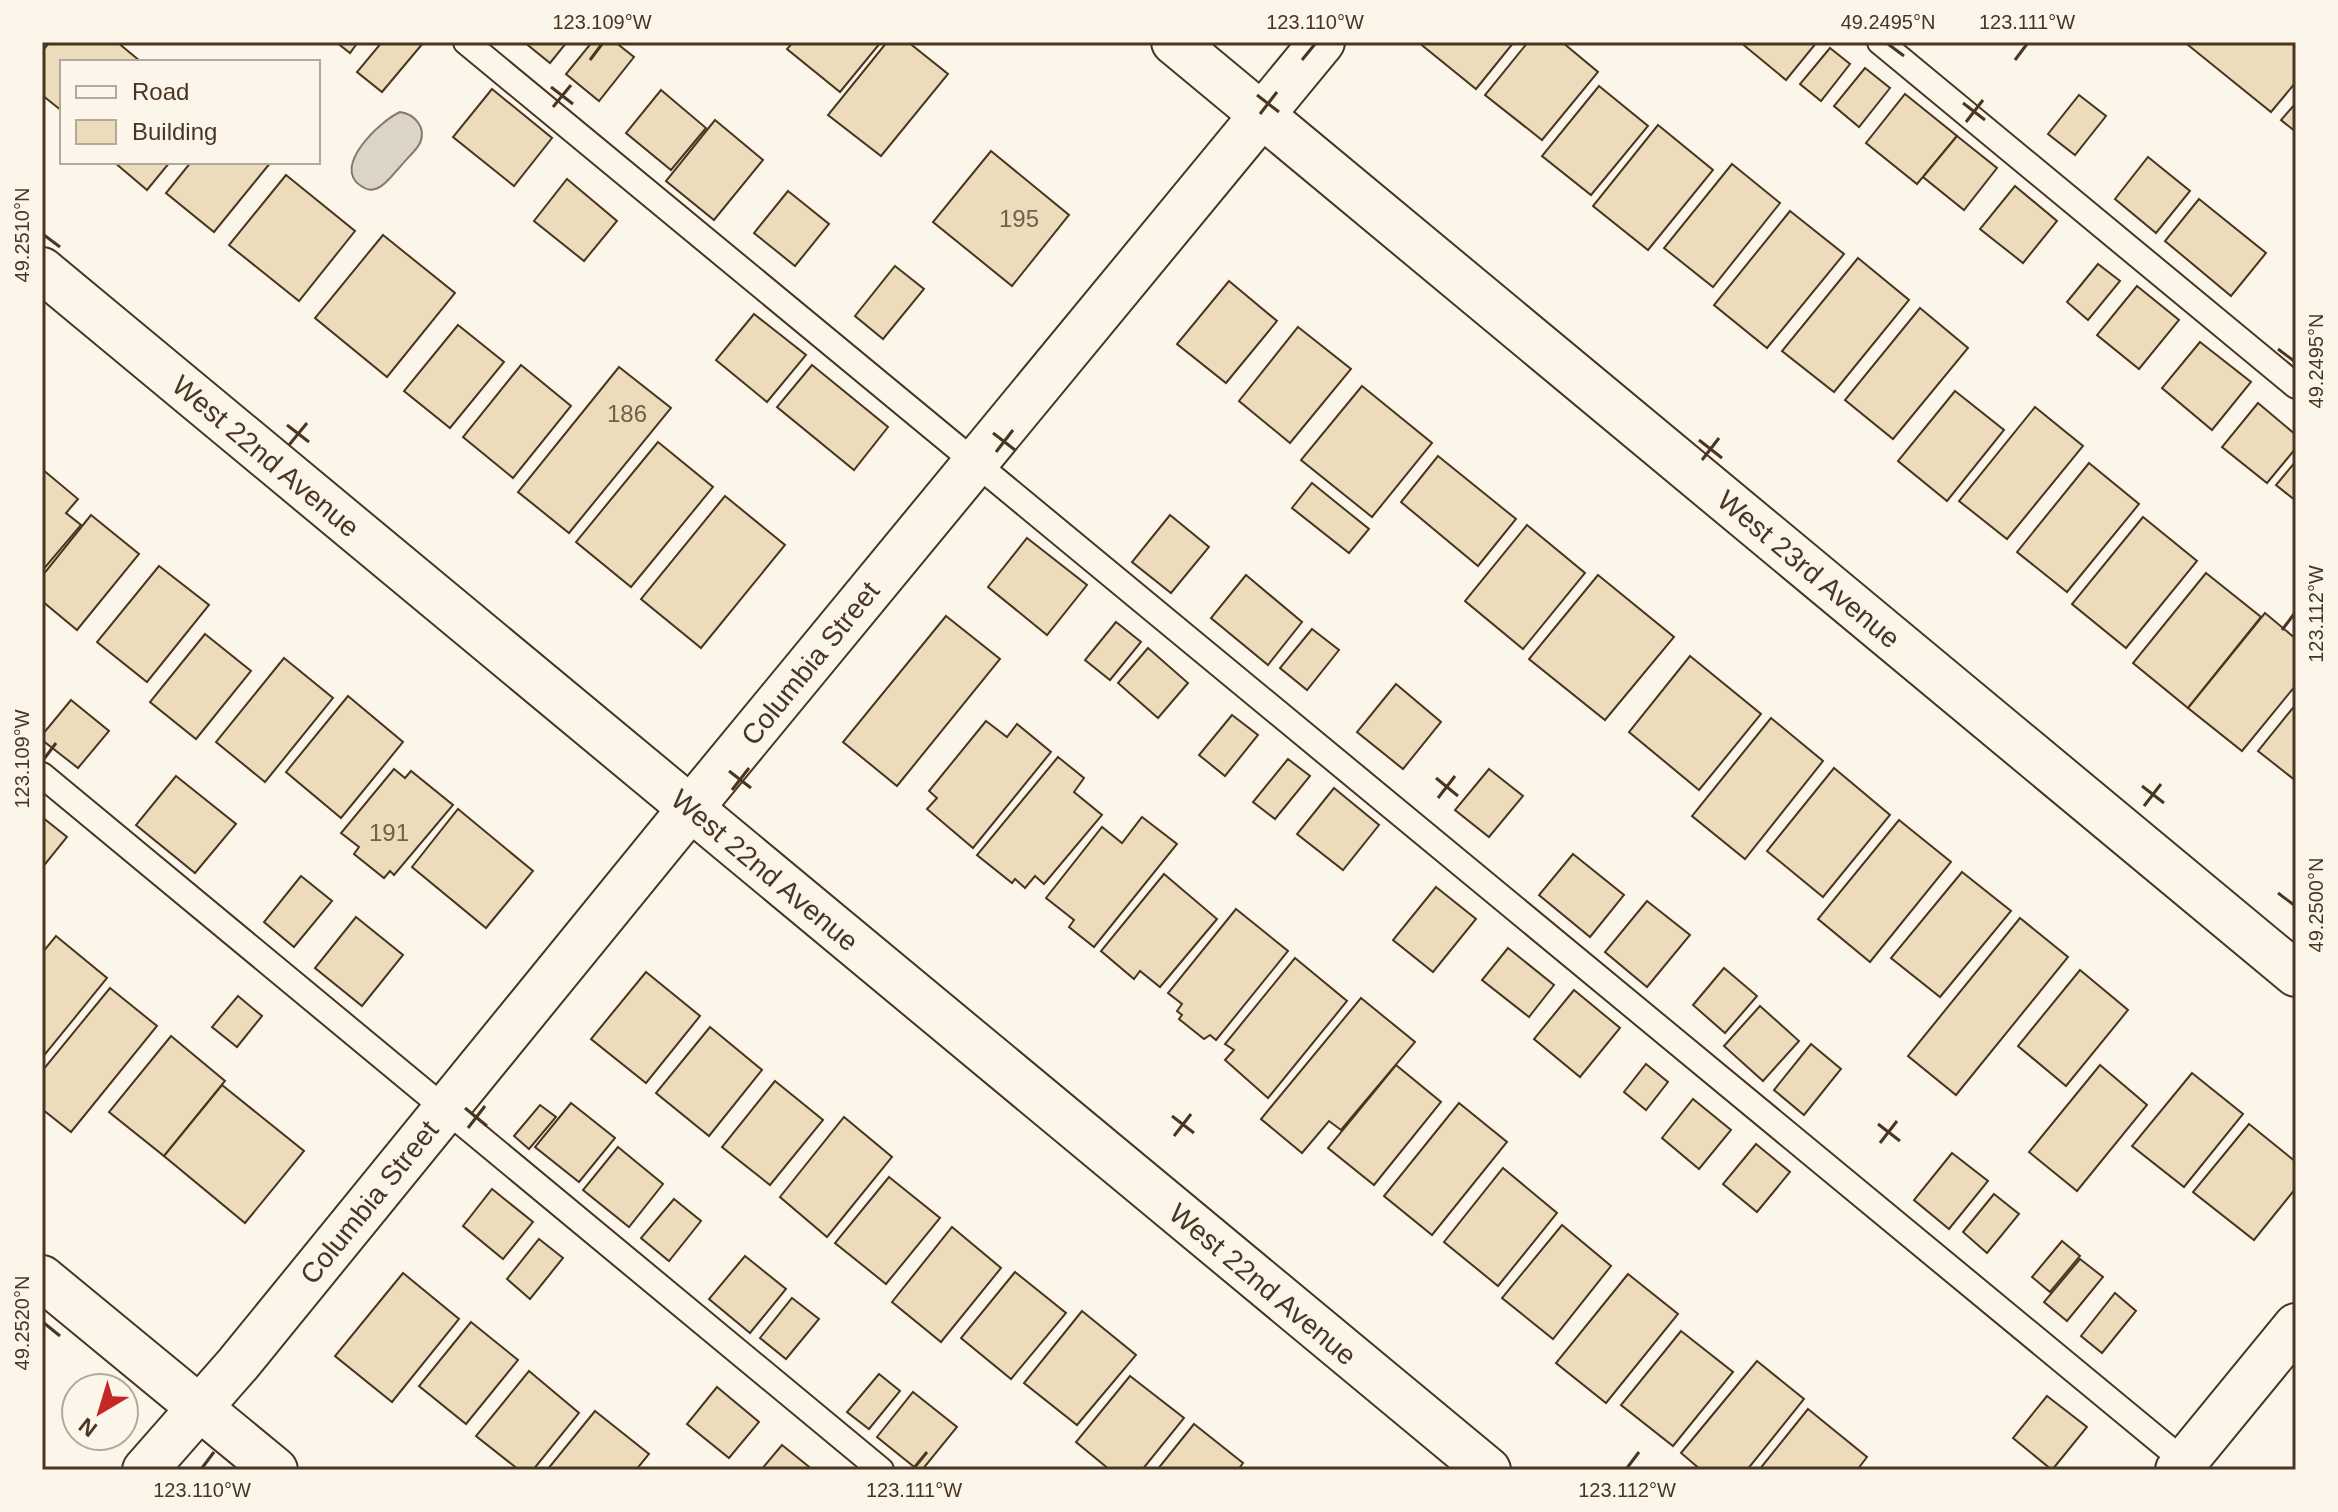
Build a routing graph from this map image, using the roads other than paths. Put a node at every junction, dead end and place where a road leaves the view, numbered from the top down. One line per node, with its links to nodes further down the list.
1 (466, 42): 8 (lane)
2 (1174, 42): 5 (street, West 23rd Avenue)
3 (1322, 42): 5 (street, Columbia Street)
4 (1880, 42): 7 (lane)
5 (1262, 114): 8 (street, Columbia Street); 11 (street, West 23rd Avenue)
6 (42, 270): 10 (street, West 22nd Avenue)
7 (2296, 386)
8 (976, 462): 10 (street, Columbia Street); 16 (lane)
9 (42, 775): 12 (lane)
10 (690, 809): 12 (street, Columbia Street); 20 (street, West 22nd Avenue)
11 (2296, 974)
12 (445, 1110): 15 (street, Columbia Street); 19 (lane)
13 (42, 1278): 15 (street)
14 (2296, 1326): 16 (street)
15 (199, 1408): 17 (street, Columbia Street); 18 (street)
16 (2186, 1468)
17 (145, 1470)
18 (275, 1470)
19 (881, 1470)
20 (1488, 1470)

